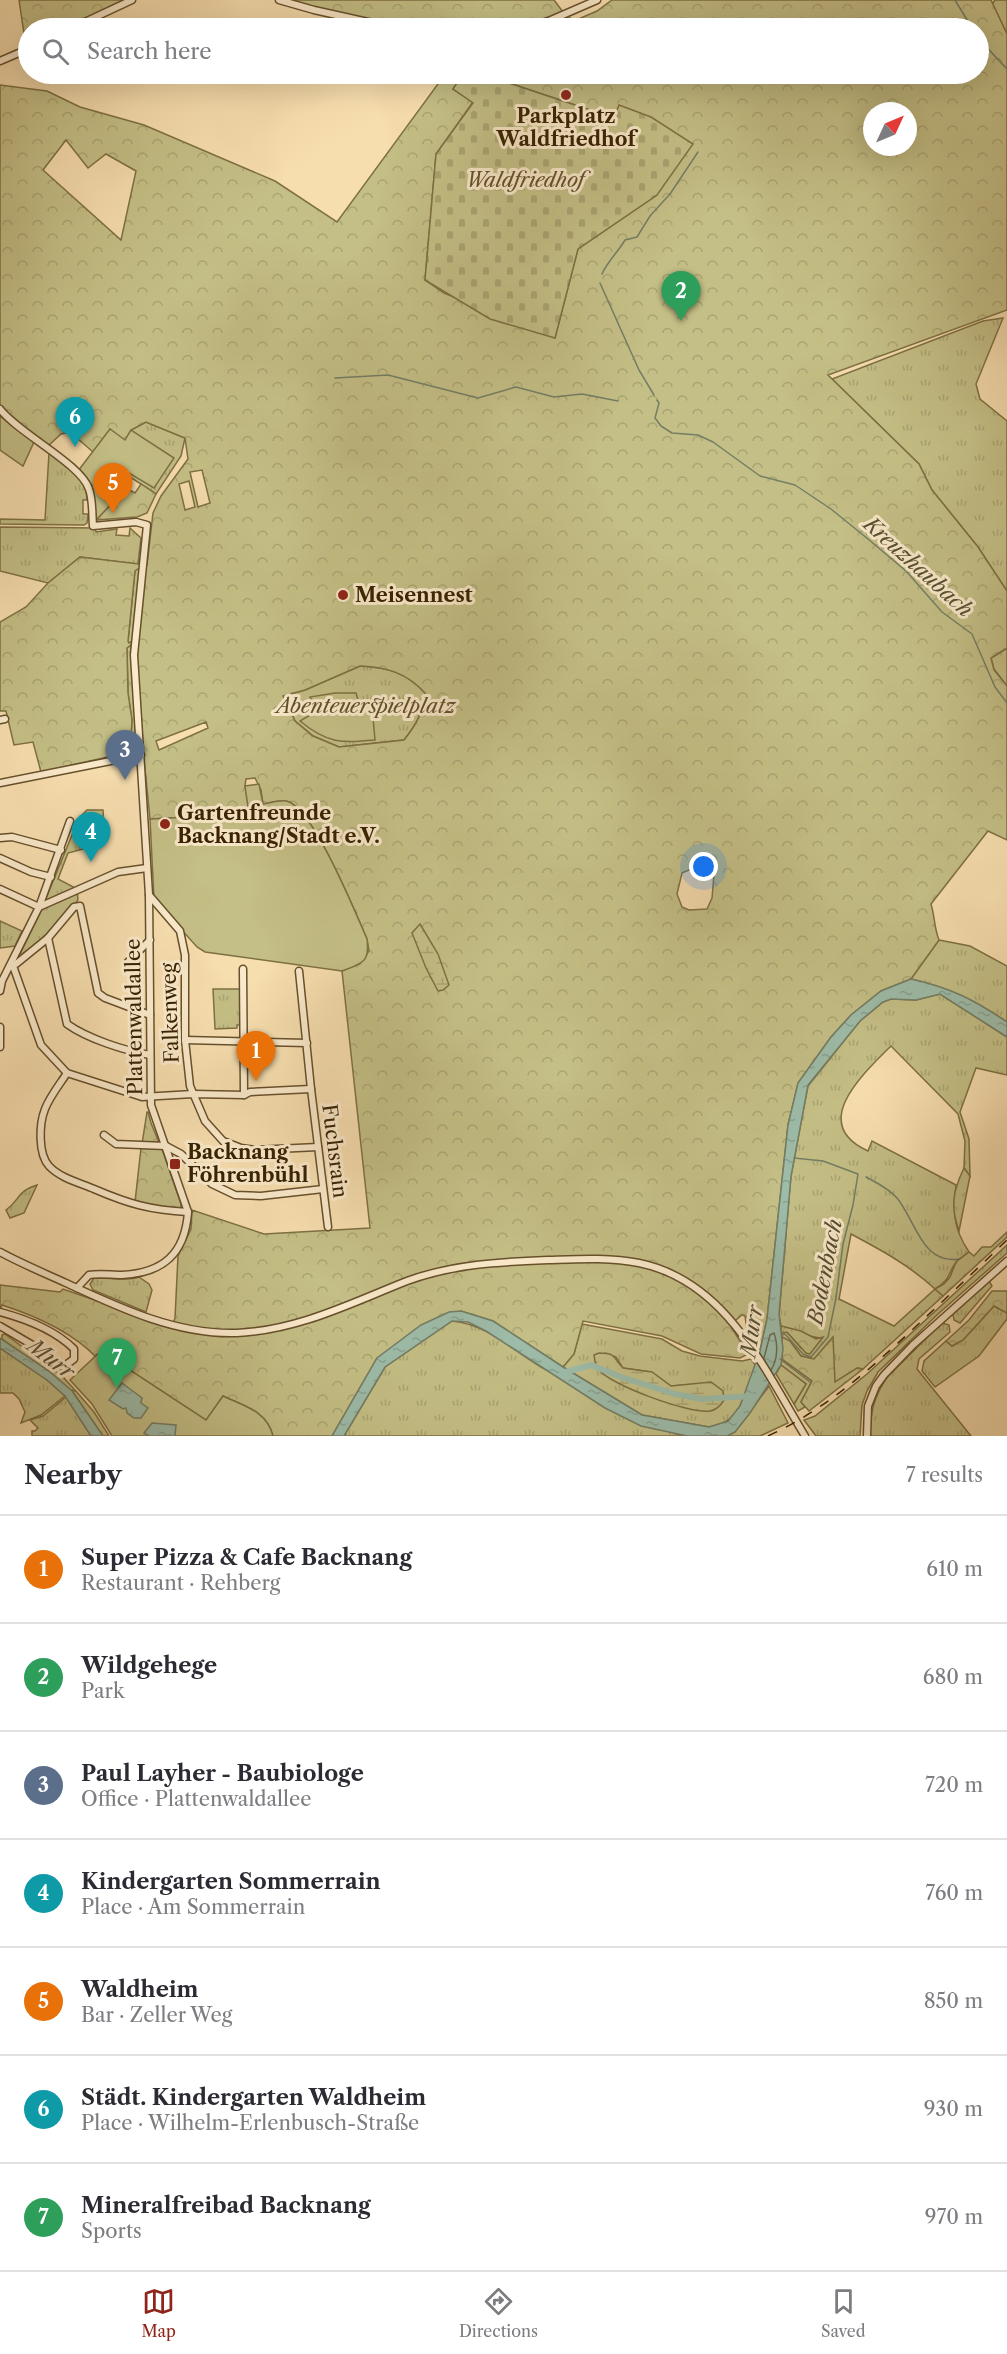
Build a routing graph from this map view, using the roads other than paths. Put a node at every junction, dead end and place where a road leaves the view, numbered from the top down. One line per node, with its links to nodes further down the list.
1 (132, 0): 4 (street)
2 (279, 0): 5 (street)
3 (597, 0): 6 (street)
4 (93, 18)
5 (350, 18)
6 (556, 18)
7 (18, 54): 8 (street)
8 (0, 62)
9 (0, 409): 10 (street, Plattenwaldallee)
10 (141, 755): 11 (street); 16 (street, Plattenwaldallee)
11 (0, 783)
12 (70, 821): 14 (street)
13 (0, 838): 14 (street)
14 (61, 850): 17 (street)
15 (0, 858): 17 (street)
16 (147, 868): 19 (street, Plattenwaldallee); 20 (street)
17 (51, 877): 20 (street)
18 (0, 889): 20 (street)
19 (148, 895): 22 (street, Plattenwaldallee); 30 (street, Falkenweg)
20 (39, 907): 24 (street)
21 (48, 938): 24 (street); 28 (street); 34 (street)
22 (150, 940): 23 (street); 28 (street, Plattenwaldallee)
23 (128, 962)
24 (12, 963): 27 (street); 35 (street)
25 (243, 969): 31 (street)
26 (299, 971): 32 (street, Fuchsrain)
27 (0, 991)
28 (150, 1015): 34 (street, Plattenwaldallee)
29 (0, 1027): 33 (street)
30 (185, 1040): 31 (street); 37 (street, Falkenweg)
31 (244, 1041): 32 (street); 38 (street)
32 (307, 1043): 36 (street, Fuchsrain)
33 (0, 1047)
34 (150, 1055): 39 (street, Plattenwaldallee)
35 (67, 1073): 39 (street); 44 (street)
36 (311, 1089): 38 (street); 42 (street, Fuchsrain)
37 (193, 1094): 38 (street); 39 (street); 42 (street, Falkenweg)
38 (244, 1095)
39 (151, 1096): 41 (street, Plattenwaldallee)
40 (104, 1135): 41 (street)
41 (166, 1146): 43 (street); 44 (street, Plattenwaldallee)
42 (318, 1147): 43 (street, Fuchsrain)
43 (323, 1189): 45 (street, Fuchsrain)
44 (188, 1212): 48 (street, Plattenwaldallee)
45 (328, 1227)
46 (0, 1252): 48 (street)
47 (1007, 1261): 52 (street)
48 (78, 1288): 51 (street)
49 (0, 1312): 50 (street)
50 (0, 1326)
51 (805, 1436)
52 (867, 1436)

